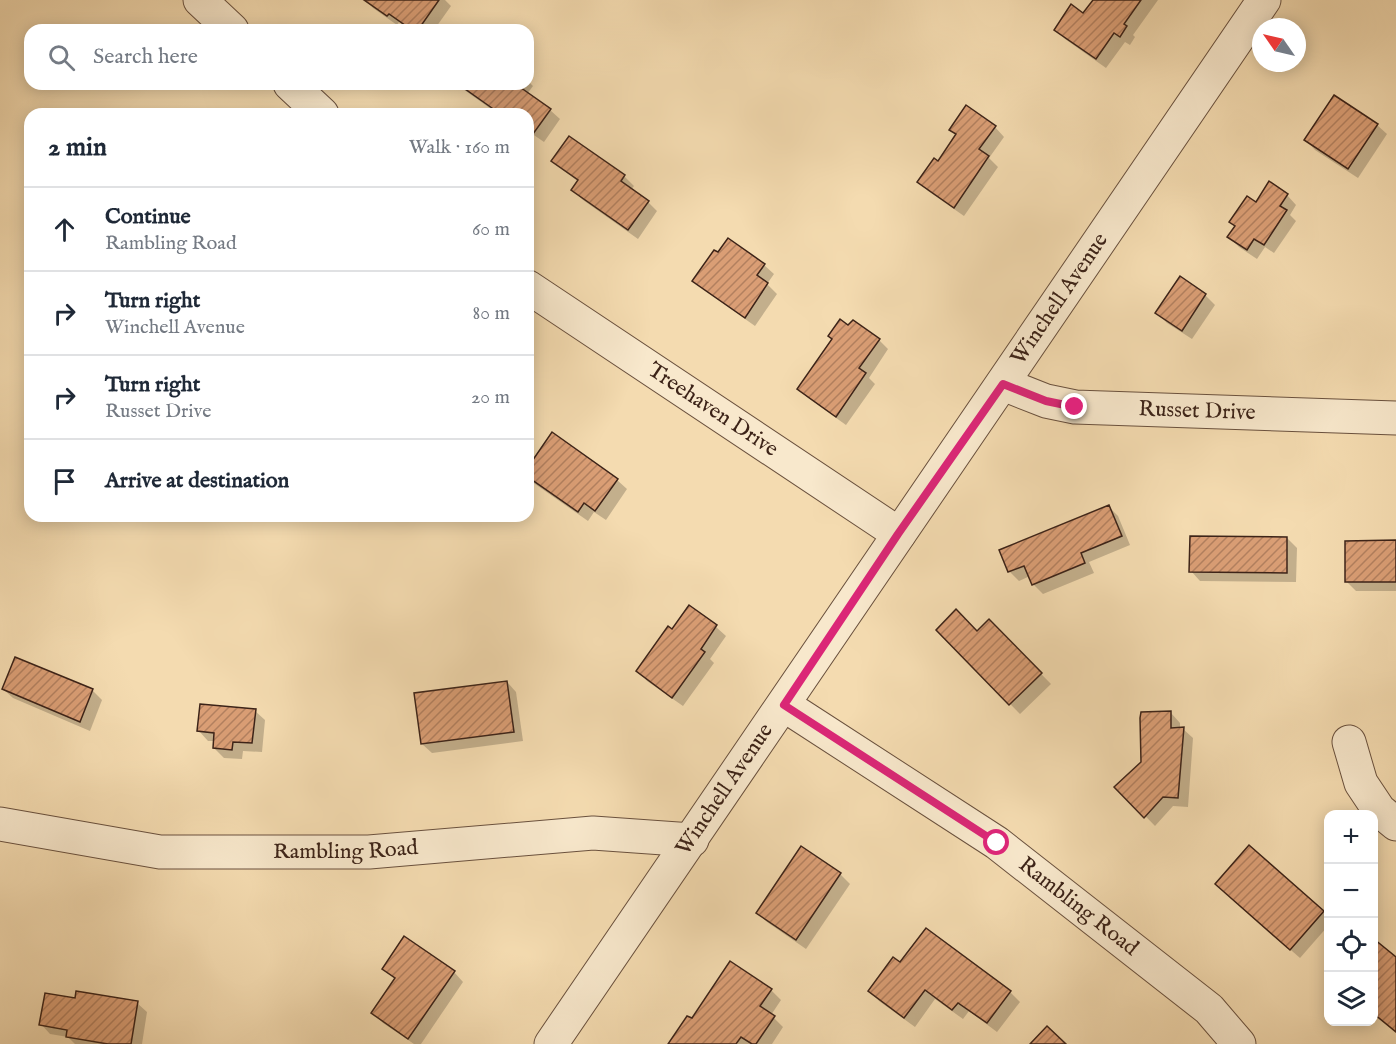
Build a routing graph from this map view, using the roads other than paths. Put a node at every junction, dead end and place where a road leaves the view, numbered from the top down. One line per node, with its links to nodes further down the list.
1 (200, 0): 3 (street)
2 (1264, 0): 7 (street, Winchell Avenue)
3 (226, 24)
4 (296, 90): 5 (street)
5 (316, 108)
6 (534, 291): 9 (street, Treehaven Drive)
7 (1003, 384): 8 (street, Russet Drive); 9 (street, Winchell Avenue)
8 (1396, 418)
9 (898, 534): 10 (street, Winchell Avenue)
10 (784, 705): 14 (street, Winchell Avenue); 16 (street, Rambling Road)
11 (1349, 742): 13 (street)
12 (0, 824): 14 (street, Rambling Road)
13 (1396, 824)
14 (692, 840): 15 (street, Winchell Avenue)
15 (551, 1044)
16 (1239, 1044)

